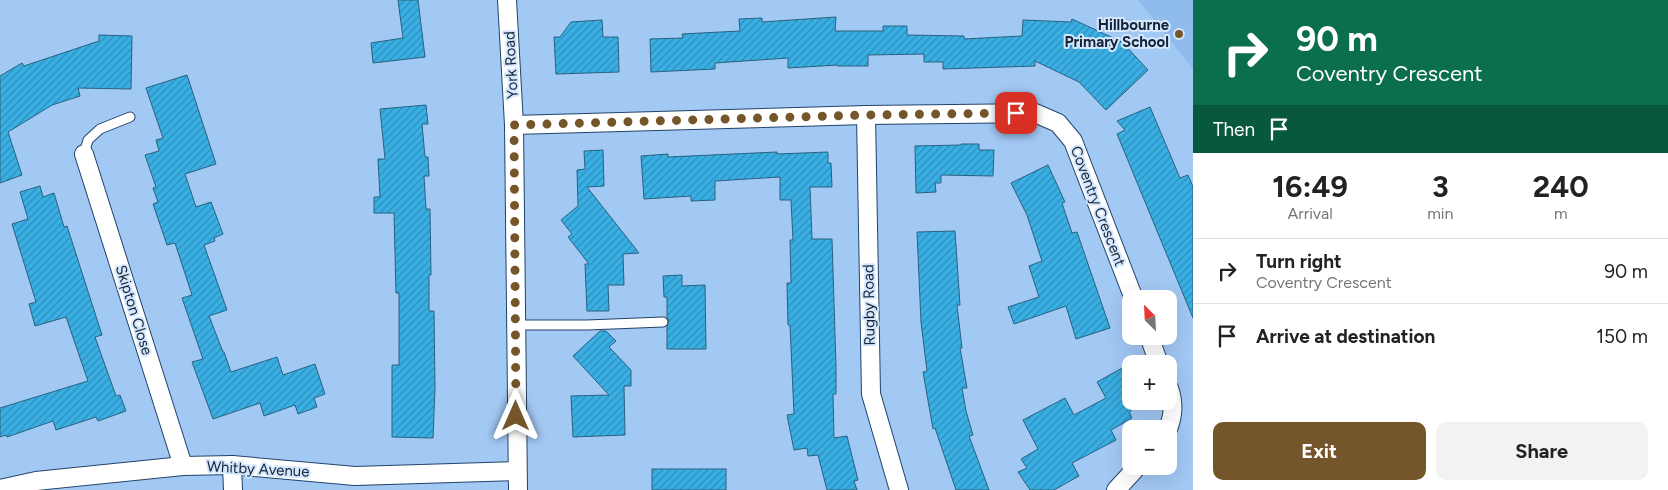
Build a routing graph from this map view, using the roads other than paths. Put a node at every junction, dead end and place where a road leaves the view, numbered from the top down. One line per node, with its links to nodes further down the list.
1 (507, 0): 4 (street, York Road)
2 (866, 115): 4 (street, Coventry Crescent); 6 (street, Coventry Crescent); 16 (street, Rugby Road)
3 (130, 117): 5 (lane)
4 (514, 125): 8 (street, York Road)
5 (84, 154): 10 (street, Skipton Close)
6 (1131, 290)
7 (663, 322): 8 (lane)
8 (516, 325): 11 (street, York Road)
9 (232, 465): 10 (street, Whitby Avenue); 11 (street, Whitby Avenue); 14 (street)
10 (183, 466): 13 (street, Whitby Avenue)
11 (516, 471): 15 (street, York Road)
12 (1130, 475): 17 (street)
13 (0, 489)
14 (232, 490)
15 (518, 490)
16 (899, 490)
17 (1116, 490)

